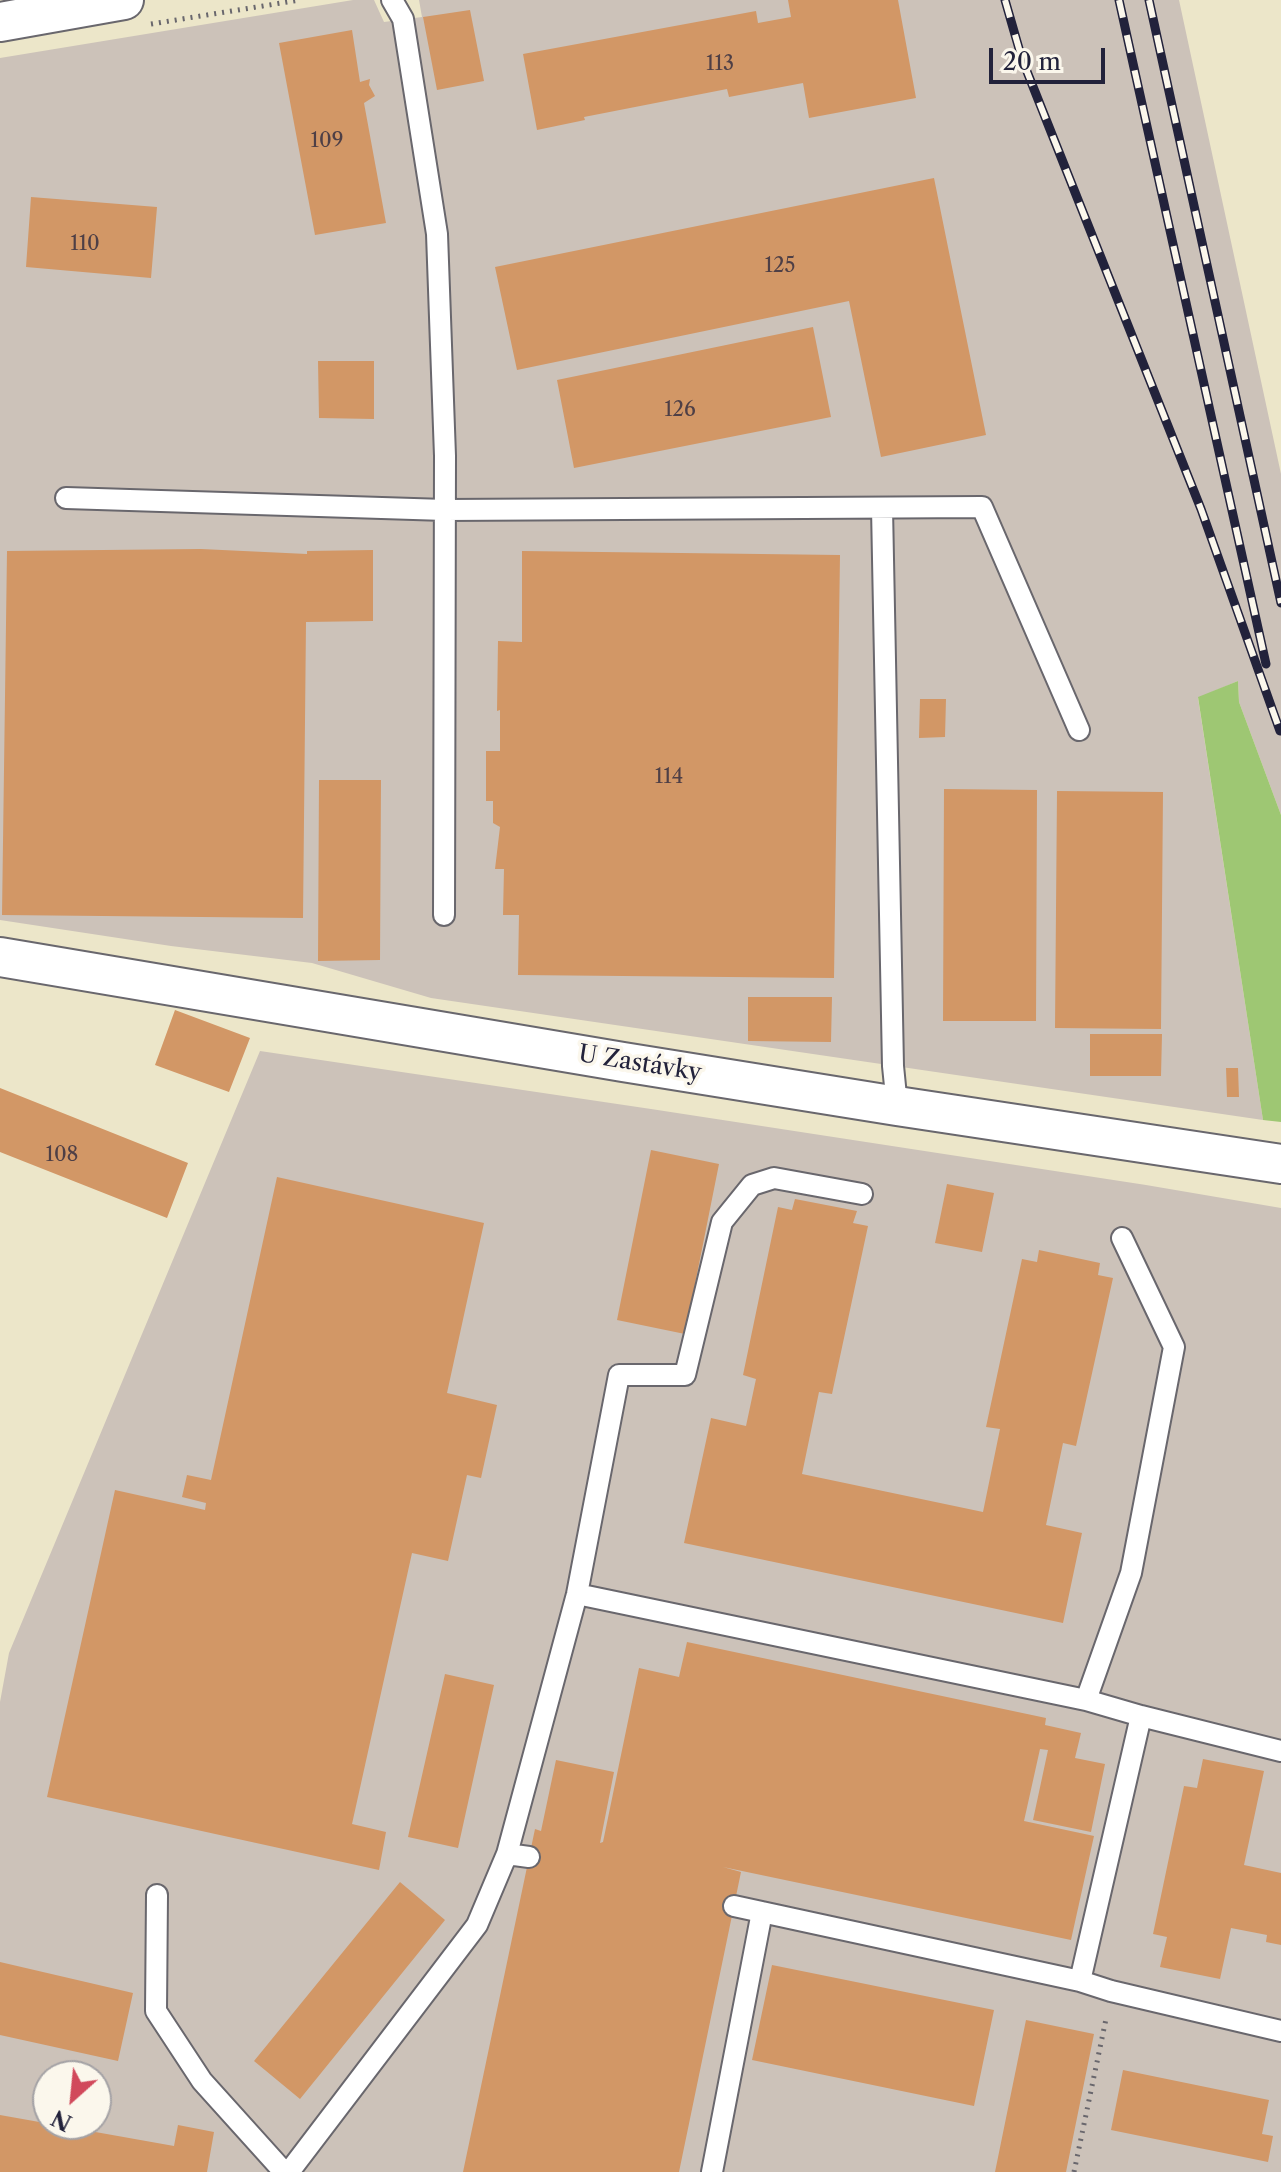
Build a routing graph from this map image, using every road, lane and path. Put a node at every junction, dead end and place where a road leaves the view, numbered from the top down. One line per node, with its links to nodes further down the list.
1 (124, 0): 3 (street)
2 (392, 0): 6 (lane)
3 (0, 22)
4 (66, 498): 6 (lane)
5 (882, 508): 6 (lane); 7 (lane); 10 (lane)
6 (445, 510): 8 (lane)
7 (1079, 730)
8 (444, 915)
9 (0, 957): 10 (street, U Zastávky)
10 (897, 1106): 11 (street, U Zastávky)
11 (1281, 1164)
12 (862, 1194): 14 (lane)
13 (1122, 1238): 15 (lane)
14 (577, 1594): 15 (lane); 18 (lane)
15 (1086, 1700): 16 (lane)
16 (1141, 1716): 17 (lane); 23 (lane)
17 (1281, 1751)
18 (507, 1854): 19 (lane); 26 (lane)
19 (529, 1857)
20 (157, 1895): 26 (lane)
21 (734, 1906): 22 (lane)
22 (762, 1912): 23 (lane); 27 (lane)
23 (1080, 1981): 24 (lane)
24 (1111, 1991): 25 (lane); 28 (path)
25 (1281, 2031)
26 (286, 2172)
27 (712, 2172)
28 (1074, 2172)

